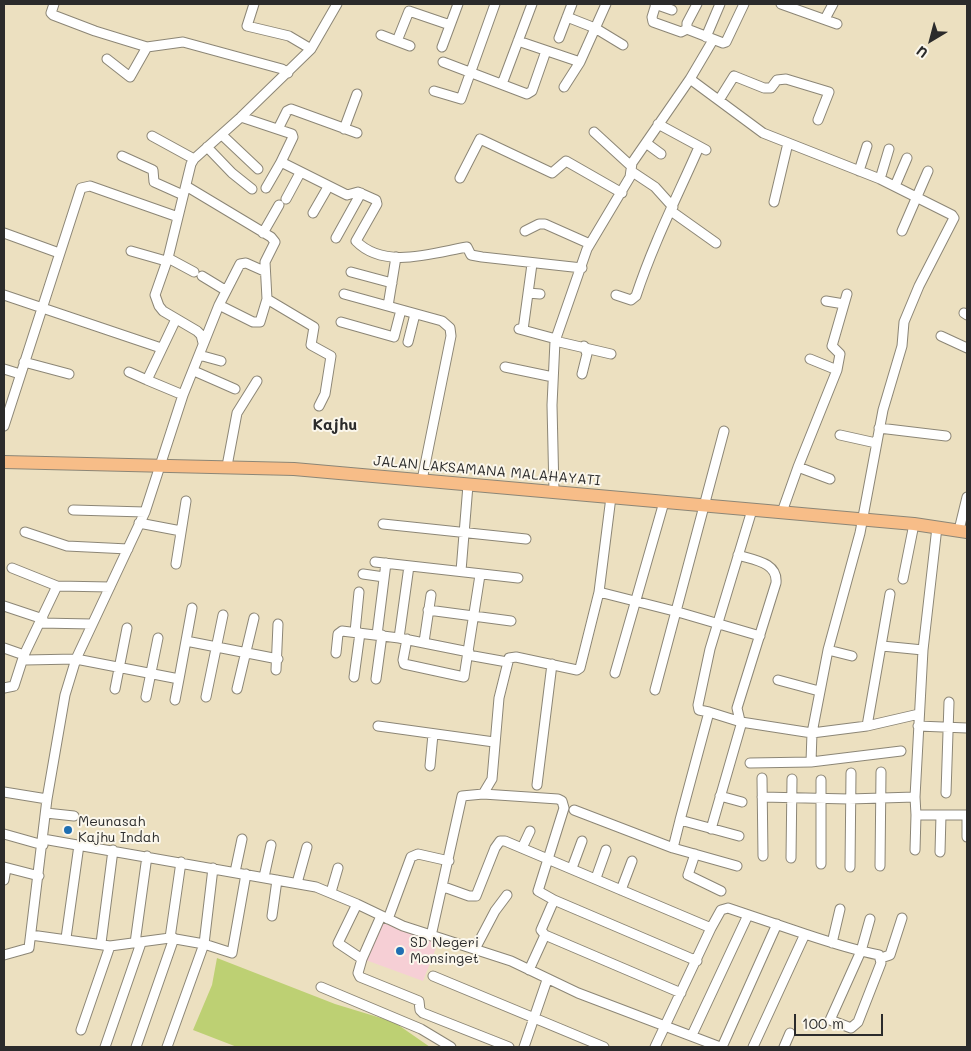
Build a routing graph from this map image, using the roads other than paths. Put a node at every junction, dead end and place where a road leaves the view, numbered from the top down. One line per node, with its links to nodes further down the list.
1 (54, 4): 30 (street)
2 (254, 4): 32 (street)
3 (337, 4): 32 (street)
4 (458, 4): 20 (street)
5 (532, 4): 27 (street)
6 (572, 4): 17 (street)
7 (606, 4): 21 (street)
8 (655, 4): 16 (street); 22 (street)
9 (697, 4): 22 (street)
10 (720, 4): 25 (street)
11 (744, 4): 25 (street)
12 (785, 4): 15 (street)
13 (833, 4): 18 (street)
14 (492, 5): 37 (street)
15 (809, 8): 18 (street)
16 (672, 10)
17 (567, 17): 21 (street); 24 (street)
18 (825, 19): 19 (street)
19 (837, 24)
20 (450, 25): 26 (street); 31 (street)
21 (595, 28): 28 (street); 36 (street)
22 (687, 29): 25 (street)
23 (381, 35): 26 (street)
24 (559, 38)
25 (709, 39): 39 (street)
26 (397, 41): 29 (street)
27 (518, 41): 33 (street); 40 (street)
28 (623, 45)
29 (410, 46)
30 (147, 47): 34 (street); 38 (street)
31 (442, 47)
32 (311, 49): 38 (street)
33 (546, 51): 36 (street); 40 (street)
34 (106, 60)
35 (443, 62): 37 (street)
36 (580, 62): 41 (street)
37 (470, 72): 40 (street); 42 (street)
38 (288, 73): 45 (street)
39 (690, 79): 44 (street); 47 (street)
40 (502, 84)
41 (564, 88)
42 (434, 91)
43 (357, 94): 49 (street)
44 (719, 100): 46 (street); 55 (street)
45 (241, 117): 48 (street); 52 (street)
46 (818, 120)
47 (658, 124): 54 (street); 80 (street)
48 (278, 129): 49 (street); 63 (street)
49 (344, 129): 51 (street)
50 (594, 132): 64 (street)
51 (357, 133)
52 (222, 135): 57 (street); 65 (street)
53 (152, 136): 62 (street)
54 (646, 143): 59 (street); 64 (street)
55 (788, 143): 66 (street); 79 (street)
56 (867, 146): 66 (street)
57 (207, 147): 62 (street); 74 (street)
58 (889, 149): 70 (street)
59 (661, 154)
60 (122, 156): 75 (street)
61 (907, 158): 71 (street)
62 (194, 159): 75 (street)
63 (280, 162): 68 (street); 73 (street)
64 (631, 168): 77 (street); 80 (street)
65 (258, 169)
66 (859, 171): 70 (street)
67 (928, 172): 78 (street)
68 (300, 173): 72 (street); 86 (street)
69 (460, 178): 77 (street)
70 (880, 179): 71 (street)
71 (894, 186): 78 (street)
72 (328, 187): 76 (street); 81 (street)
73 (266, 188)
74 (252, 189)
75 (184, 190): 82 (street); 86 (street)
76 (361, 193): 87 (street); 92 (street)
77 (622, 193): 89 (street)
78 (917, 197): 84 (street); 143 (street)
79 (774, 202)
80 (672, 209): 88 (street); 105 (street)
81 (313, 213)
82 (178, 216): 91 (street); 93 (street)
83 (525, 231): 89 (street)
84 (902, 231)
85 (4, 233): 91 (street)
86 (263, 233): 96 (street)
87 (336, 238)
88 (716, 243)
89 (590, 244): 95 (street)
90 (131, 251): 93 (street)
91 (59, 253): 111 (street)
92 (396, 257): 94 (street); 98 (street)
93 (167, 260): 99 (street); 114 (street)
94 (532, 264): 95 (street); 100 (street)
95 (582, 268): 117 (street)
96 (264, 271): 99 (street); 106 (street)
97 (351, 272): 98 (street)
98 (392, 283): 110 (street)
99 (225, 290): 109 (street)
100 (528, 293): 102 (street); 117 (street)
101 (344, 294): 110 (street)
102 (540, 294)
103 (846, 294): 108 (street)
104 (4, 295): 111 (street)
105 (616, 295)
106 (267, 299): 109 (street); 141 (street)
107 (826, 301): 108 (street)
108 (844, 304): 130 (street)
109 (218, 305): 119 (street)
110 (388, 306): 112 (street)
111 (43, 308): 121 (street); 126 (street)
112 (401, 310): 113 (street); 115 (street)
113 (414, 314): 118 (street); 153 (street)
114 (176, 320): 119 (street); 121 (street)
115 (341, 322)
116 (941, 336): 122 (street)
117 (555, 340): 120 (street); 136 (street)
118 (408, 342)
119 (203, 343): 124 (street)
120 (584, 346): 123 (street); 135 (street)
121 (161, 348): 137 (street)
122 (967, 348)
123 (611, 354)
124 (199, 355): 127 (street); 131 (street)
125 (810, 359): 130 (street)
126 (24, 362): 133 (street); 134 (street)
127 (222, 362)
128 (505, 367): 136 (street)
129 (4, 369): 133 (street)
130 (837, 370): 151 (street)
131 (194, 371): 139 (street); 140 (street)
132 (129, 372): 137 (street)
133 (20, 374): 142 (street)
134 (69, 374)
135 (582, 374)
136 (553, 377): 155 (street)
137 (146, 380): 140 (street)
138 (258, 381): 150 (street)
139 (236, 389)
140 (184, 395): 149 (street)
141 (319, 406)
142 (4, 426)
143 (879, 428): 146 (street); 147 (street)
144 (724, 431): 160 (street)
145 (840, 435): 147 (street)
146 (946, 436)
147 (876, 443): 165 (street)
148 (4, 462): 149 (highway, JALAN LAKSAMANA MALAHAYATI)
149 (160, 466): 150 (highway, JALAN LAKSAMANA MALAHAYATI); 163 (street)
150 (227, 466): 153 (highway, JALAN LAKSAMANA MALAHAYATI)
151 (798, 467): 152 (street); 164 (street)
152 (830, 479)
153 (422, 480): 154 (highway, JALAN LAKSAMANA MALAHAYATI)
154 (468, 485): 155 (highway, JALAN LAKSAMANA MALAHAYATI); 171 (street)
155 (554, 492): 156 (highway, JALAN LAKSAMANA MALAHAYATI)
156 (611, 497): 159 (highway, JALAN LAKSAMANA MALAHAYATI); 191 (street)
157 (967, 497): 172 (street)
158 (186, 501): 170 (street)
159 (664, 502): 160 (highway, JALAN LAKSAMANA MALAHAYATI); 194 (street)
160 (703, 506): 162 (highway, JALAN LAKSAMANA MALAHAYATI); 198 (street)
161 (72, 510): 163 (street)
162 (752, 510): 164 (highway, JALAN LAKSAMANA MALAHAYATI); 176 (street)
163 (145, 512): 166 (street)
164 (782, 512): 165 (highway, JALAN LAKSAMANA MALAHAYATI)
165 (862, 519): 168 (highway, JALAN LAKSAMANA MALAHAYATI); 218 (street)
166 (139, 524): 170 (street); 175 (street)
167 (383, 524): 171 (street)
168 (914, 524): 169 (highway, JALAN LAKSAMANA MALAHAYATI); 187 (street)
169 (937, 527): 172 (highway, JALAN LAKSAMANA MALAHAYATI); 219 (street)
170 (181, 530): 179 (street)
171 (466, 531): 174 (street); 182 (street)
172 (963, 531)
173 (25, 532): 175 (street)
174 (526, 539)
175 (128, 549): 189 (street)
176 (738, 555): 206 (street); 210 (street)
177 (375, 562): 178 (street)
178 (386, 563): 180 (street); 185 (street)
179 (176, 564)
180 (409, 566): 182 (street); 212 (street)
181 (12, 568): 188 (street)
182 (461, 571): 184 (street)
183 (362, 574): 185 (street)
184 (480, 575): 186 (street); 200 (street)
185 (384, 577): 209 (street)
186 (518, 578)
187 (903, 579)
188 (57, 586): 189 (street); 202 (street)
189 (110, 587): 204 (street)
190 (359, 592): 208 (street)
191 (598, 592): 194 (street); 228 (street)
192 (890, 594): 215 (street)
193 (431, 595): 197 (street)
194 (636, 601): 198 (street); 232 (street)
195 (4, 606): 202 (street)
196 (192, 608): 213 (street)
197 (428, 610): 200 (street); 214 (street)
198 (678, 612): 206 (street); 240 (street)
199 (223, 615): 216 (street)
200 (475, 615): 203 (street); 221 (street)
201 (254, 618): 222 (street)
202 (41, 621): 204 (street); 224 (street)
203 (512, 621)
204 (92, 624): 226 (street)
205 (278, 624): 225 (street)
206 (717, 624): 210 (street); 246 (street)
207 (127, 628): 229 (street)
208 (358, 633): 209 (street); 220 (street); 233 (street)
209 (379, 635): 212 (street); 235 (street)
210 (760, 636): 248 (street)
211 (158, 638): 231 (street)
212 (403, 638): 214 (street); 221 (street)
213 (186, 641): 216 (street); 234 (street)
214 (424, 642): 221 (street)
215 (882, 646): 219 (street); 250 (street)
216 (216, 647): 222 (street); 243 (street)
217 (4, 648): 224 (street)
218 (828, 650): 223 (street); 241 (street)
219 (923, 650): 247 (street)
220 (336, 653)
221 (469, 653): 227 (street)
222 (246, 654): 225 (street); 239 (street)
223 (852, 656)
224 (24, 658): 226 (street); 237 (street)
225 (278, 658): 230 (street)
226 (76, 659): 229 (street); 274 (street)
227 (507, 662): 228 (street); 256 (street)
228 (552, 664): 266 (street)
229 (119, 667): 231 (street); 238 (street)
230 (276, 670)
231 (150, 674): 234 (street); 242 (street)
232 (615, 674)
233 (354, 677)
234 (179, 679): 244 (street)
235 (376, 679)
236 (778, 680): 241 (street)
237 (4, 688)
238 (115, 689)
239 (237, 689)
240 (655, 690)
241 (819, 691): 254 (street)
242 (146, 697)
243 (206, 697)
244 (175, 700)
245 (948, 702): 252 (street)
246 (709, 712): 248 (street); 285 (street)
247 (919, 714): 250 (street); 251 (street)
248 (741, 722): 254 (street); 270 (street)
249 (378, 726): 255 (street)
250 (867, 726): 254 (street)
251 (918, 726): 252 (street); 272 (street)
252 (948, 728): 253 (street); 269 (street)
253 (967, 728)
254 (812, 733): 258 (street)
255 (433, 734): 256 (street); 260 (street)
256 (494, 742): 268 (street)
257 (901, 751): 258 (street)
258 (811, 762): 259 (street)
259 (750, 763)
260 (430, 766)
261 (882, 772): 277 (street)
262 (851, 773): 276 (street)
263 (762, 778): 271 (street)
264 (792, 779): 273 (street)
265 (821, 780): 275 (street)
266 (534, 785)
267 (4, 792): 274 (street)
268 (484, 793): 307 (street); 308 (street)
269 (946, 793)
270 (720, 796): 278 (street); 286 (street)
271 (762, 797): 273 (street); 305 (street)
272 (916, 797): 277 (street); 281 (street)
273 (792, 798): 275 (street); 306 (street)
274 (47, 799): 280 (street)
275 (821, 799): 276 (street); 311 (street)
276 (850, 799): 277 (street); 315 (street)
277 (880, 799): 313 (street)
278 (742, 802)
279 (574, 810): 298 (street)
280 (46, 813): 284 (street); 293 (street)
281 (916, 814): 282 (street); 301 (street)
282 (941, 815): 283 (street); 302 (street)
283 (967, 815): 290 (street)
284 (74, 816)
285 (680, 820): 286 (street); 298 (street)
286 (711, 829): 289 (street)
287 (530, 831): 297 (street)
288 (4, 834): 293 (street)
289 (739, 836)
290 (967, 837)
291 (242, 839): 319 (street)
292 (582, 841): 318 (street)
293 (43, 842): 294 (street); 321 (street)
294 (79, 845): 299 (street); 346 (street)
295 (271, 845): 322 (street)
296 (307, 847): 326 (street)
297 (522, 848): 307 (street); 327 (street)
298 (673, 848): 303 (street)
299 (114, 850): 304 (street); 348 (street)
300 (606, 850): 323 (street)
301 (915, 850)
302 (940, 852)
303 (694, 854): 312 (street); 329 (street)
304 (147, 856): 310 (street); 349 (street)
305 (763, 856)
306 (791, 858)
307 (548, 859): 318 (street); 332 (street)
308 (449, 861): 327 (street); 337 (street)
309 (632, 861): 328 (street)
310 (181, 862): 316 (street); 347 (street)
311 (821, 864)
312 (738, 866)
313 (880, 866)
314 (5, 867): 321 (street); 324 (street)
315 (850, 867)
316 (213, 868): 319 (street); 351 (street)
317 (338, 868): 330 (street)
318 (572, 868): 323 (street)
319 (235, 872): 320 (street)
320 (246, 874): 322 (street); 351 (street)
321 (39, 876): 343 (street)
322 (264, 877): 325 (street)
323 (596, 878): 328 (street)
324 (4, 880)
325 (277, 880): 326 (street); 336 (street)
326 (297, 883): 330 (street)
327 (444, 887): 345 (street)
328 (622, 890): 341 (street)
329 (721, 891)
330 (331, 892): 333 (street)
331 (507, 895): 353 (street)
332 (554, 900): 344 (street); 358 (street)
333 (358, 904): 337 (street); 357 (street)
334 (840, 909): 350 (street)
335 (748, 915): 340 (street); 341 (street); 368 (street)
336 (272, 916)
337 (385, 918): 345 (street); 357 (street)
338 (902, 918): 356 (street)
339 (870, 919): 354 (street)
340 (777, 924): 342 (street); 378 (street)
341 (711, 928): 358 (street)
342 (804, 934): 350 (street); 379 (street)
343 (31, 935): 346 (street); 355 (street)
344 (545, 935): 359 (street); 363 (street)
345 (431, 936): 353 (street)
346 (66, 938): 348 (street)
347 (172, 938): 349 (street); 351 (street); 372 (street)
348 (101, 943): 352 (street)
349 (138, 943): 352 (street); 371 (street)
350 (832, 943): 354 (street)
351 (204, 944): 373 (street)
352 (110, 946): 366 (street)
353 (475, 949): 359 (street)
354 (861, 951): 356 (street); 356 (street)
355 (4, 956)
356 (881, 958)
357 (362, 959): 375 (street)
358 (697, 961): 363 (street)
359 (529, 970): 361 (street)
360 (433, 976): 364 (street)
361 (547, 980): 364 (street); 365 (street)
362 (321, 987): 374 (street)
363 (681, 993): 365 (street)
364 (534, 1016): 376 (street); 377 (street)
365 (664, 1025): 368 (street); 370 (street)
366 (80, 1030)
367 (790, 1033): 380 (street)
368 (692, 1035): 369 (street)
369 (709, 1045): 378 (street)
370 (658, 1046)
371 (105, 1047)
372 (136, 1047)
373 (168, 1047)
374 (451, 1047)
375 (509, 1047)
376 (524, 1047)
377 (604, 1047)
378 (721, 1047)
379 (752, 1047)
380 (784, 1047)

